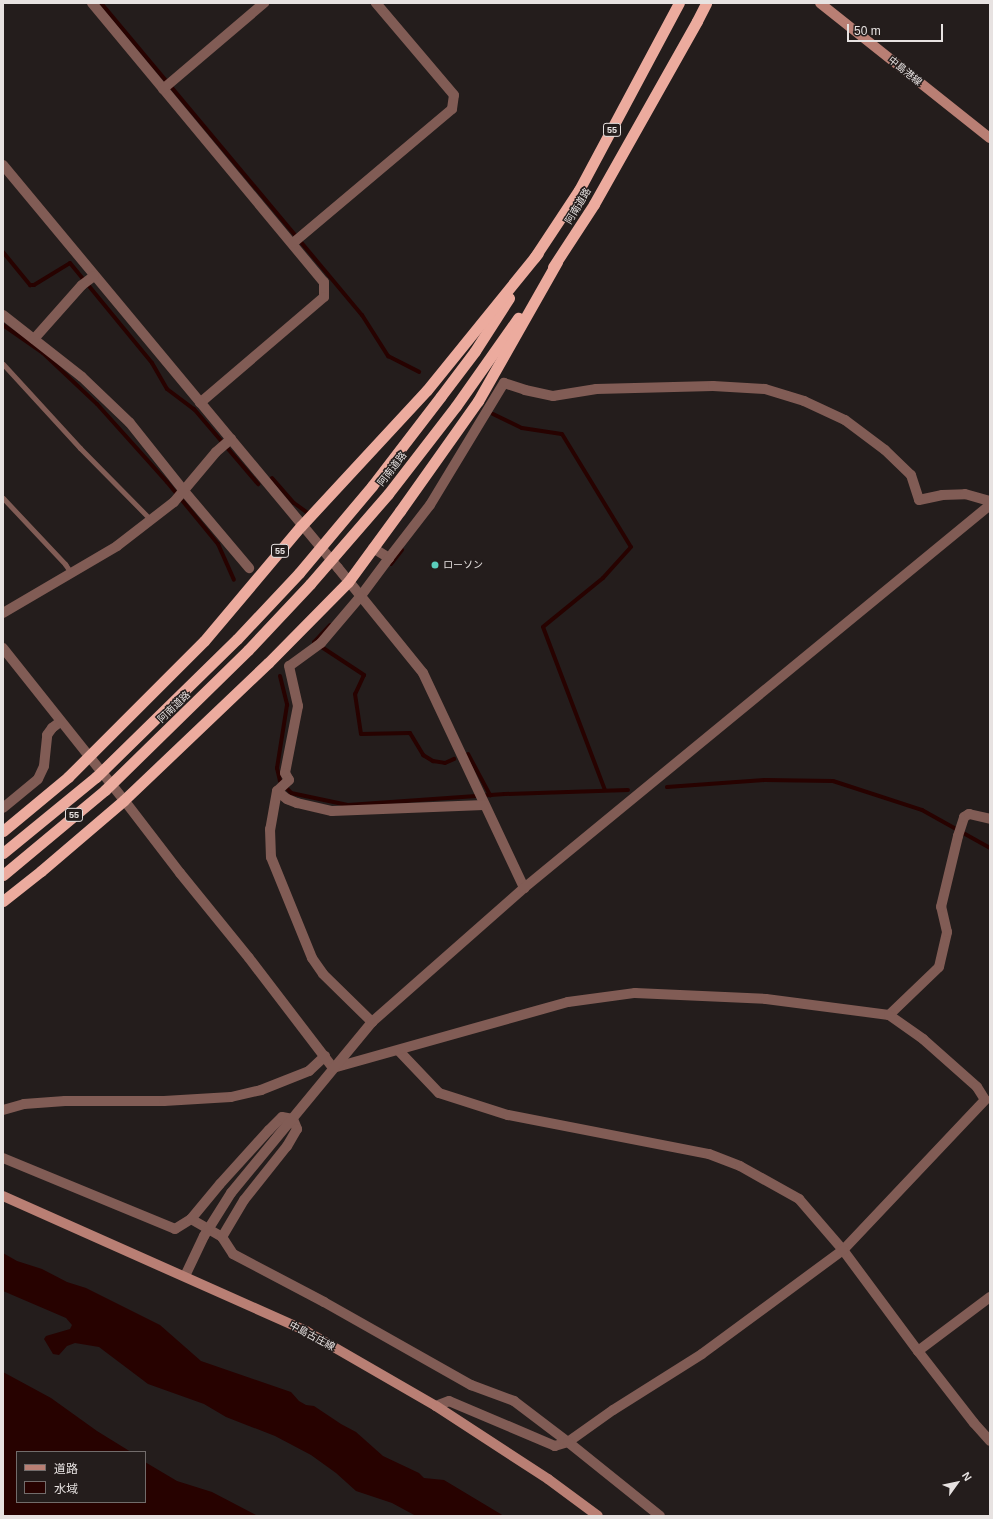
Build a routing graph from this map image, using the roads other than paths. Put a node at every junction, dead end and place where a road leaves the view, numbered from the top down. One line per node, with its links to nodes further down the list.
1 (92, 3): 7 (street)
2 (264, 3): 7 (street)
3 (376, 3): 10 (street)
4 (679, 3): 11 (highway, 阿南道路 / 55)
5 (706, 3): 12 (highway, 阿南道路 / 55)
6 (820, 3): 8 (main road, 中島港線)
7 (167, 86): 10 (street)
8 (990, 138)
9 (3, 165): 13 (street)
10 (296, 240): 17 (street)
11 (538, 253): 24 (highway, 55); 41 (highway, 阿南道路 / 55, bridge)
12 (557, 262): 25 (highway, 55); 42 (highway, 阿南道路 / 55, bridge)
13 (88, 280): 15 (street); 17 (street)
14 (3, 315): 15 (street)
15 (34, 339): 19 (street)
16 (3, 364): 23 (lane)
17 (200, 403): 18 (street)
18 (226, 443): 19 (street); 24 (street)
19 (183, 493): 23 (street); 27 (street)
20 (3, 498): 28 (lane)
21 (990, 500): 26 (street)
22 (990, 504): 43 (street)
23 (150, 520): 28 (street)
24 (301, 526): 29 (street); 34 (highway, 55)
25 (373, 548): 26 (street); 29 (highway, 55)
26 (389, 558): 30 (street)
27 (249, 568)
28 (71, 573): 31 (street)
29 (348, 582): 30 (street); 36 (highway, 55)
30 (360, 597): 35 (street); 37 (street)
31 (3, 613)
32 (3, 648): 33 (street)
33 (60, 722): 34 (street); 38 (street)
34 (89, 756): 36 (street); 40 (highway, 55)
35 (281, 787): 37 (street); 46 (street)
36 (124, 800): 44 (highway, 55); 48 (street)
37 (483, 803): 43 (street)
38 (3, 808)
39 (990, 819): 45 (street)
40 (3, 831)
41 (3, 853)
42 (3, 875)
43 (524, 888): 46 (street)
44 (3, 901)
45 (889, 1015): 47 (street); 56 (street)
46 (372, 1022): 49 (street)
47 (399, 1051): 49 (street); 56 (street)
48 (325, 1056): 49 (street); 50 (street)
49 (333, 1068): 51 (street)
50 (3, 1110)
51 (293, 1119): 54 (street); 55 (street); 57 (street, bridge)
52 (3, 1158): 54 (street)
53 (3, 1196): 57 (main road, 中島古庄線)
54 (191, 1219): 55 (street)
55 (222, 1237): 62 (street)
56 (843, 1250): 59 (street); 62 (street)
57 (185, 1276): 60 (main road, 中島古庄線)
58 (990, 1297): 59 (street)
59 (918, 1351): 61 (street)
60 (436, 1406): 62 (street); 63 (main road, 中島古庄線)
61 (990, 1441)
62 (568, 1442): 64 (street)
63 (598, 1516)
64 (660, 1516)

